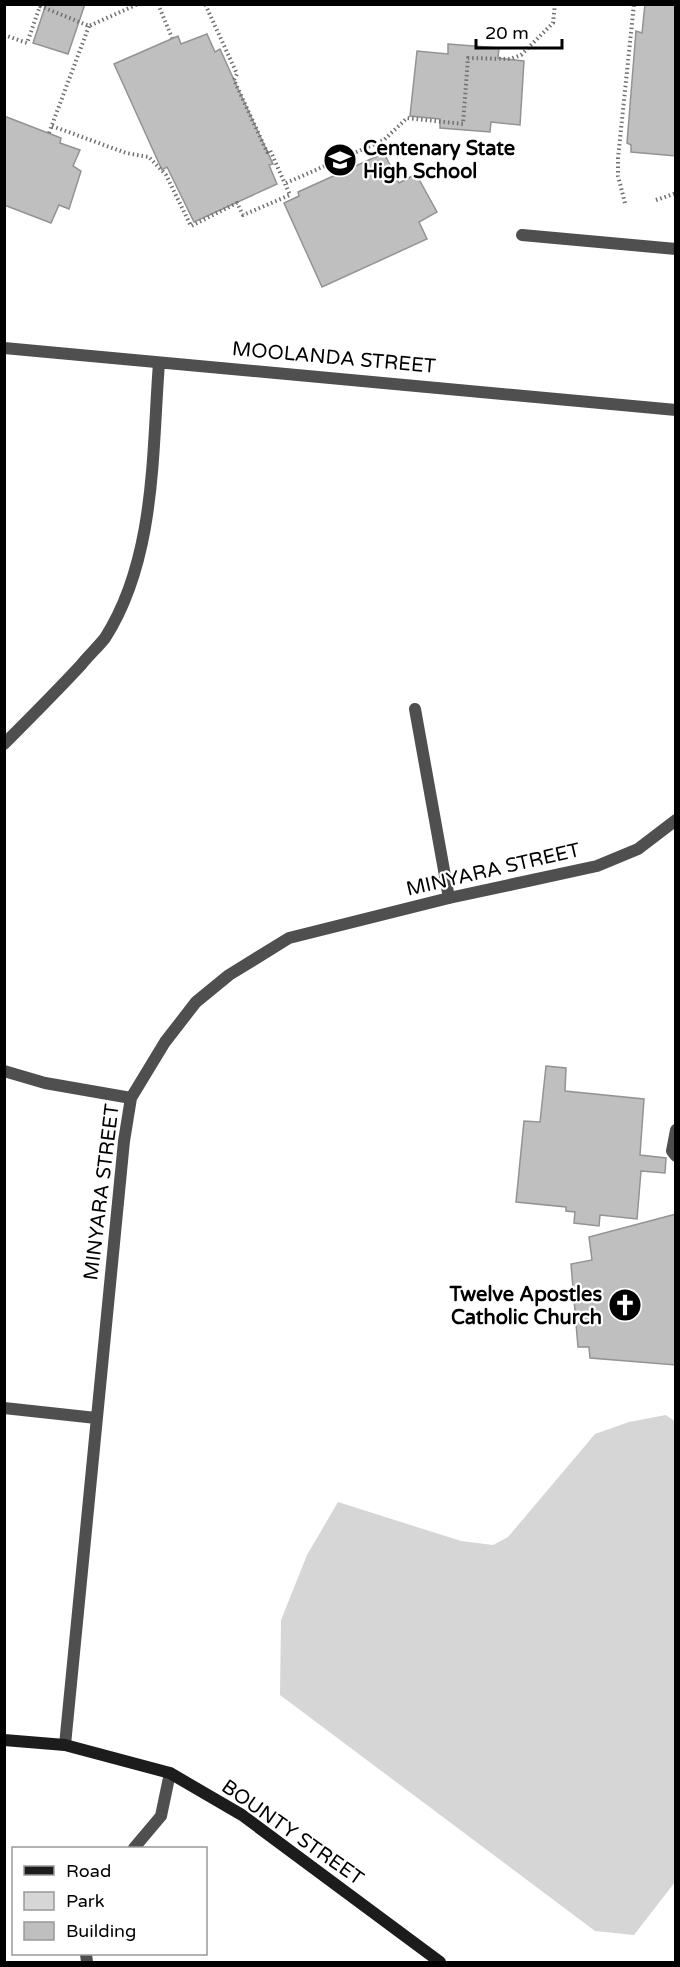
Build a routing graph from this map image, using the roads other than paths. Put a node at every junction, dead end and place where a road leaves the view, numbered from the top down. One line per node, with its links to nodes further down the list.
1 (522, 235): 2 (street)
2 (675, 249)
3 (4, 348): 4 (street, MOOLANDA STREET)
4 (159, 363): 6 (street, MOOLANDA STREET); 9 (street)
5 (675, 404): 6 (street, MOOLANDA STREET)
6 (659, 407): 7 (street, MOOLANDA STREET)
7 (675, 410)
8 (415, 709): 11 (street)
9 (4, 744)
10 (675, 820): 11 (street, MINYARA STREET)
11 (449, 898): 13 (street, MINYARA STREET)
12 (4, 1071): 13 (street)
13 (131, 1098): 17 (street, MINYARA STREET)
14 (675, 1130): 15 (street)
15 (675, 1156)
16 (4, 1408): 17 (street)
17 (96, 1418): 19 (street, MINYARA STREET)
18 (4, 1740): 19 (street, BOUNTY STREET)
19 (65, 1745): 20 (street, BOUNTY STREET)
20 (170, 1773): 21 (street); 22 (street, BOUNTY STREET)
21 (135, 1847)
22 (440, 1962)

